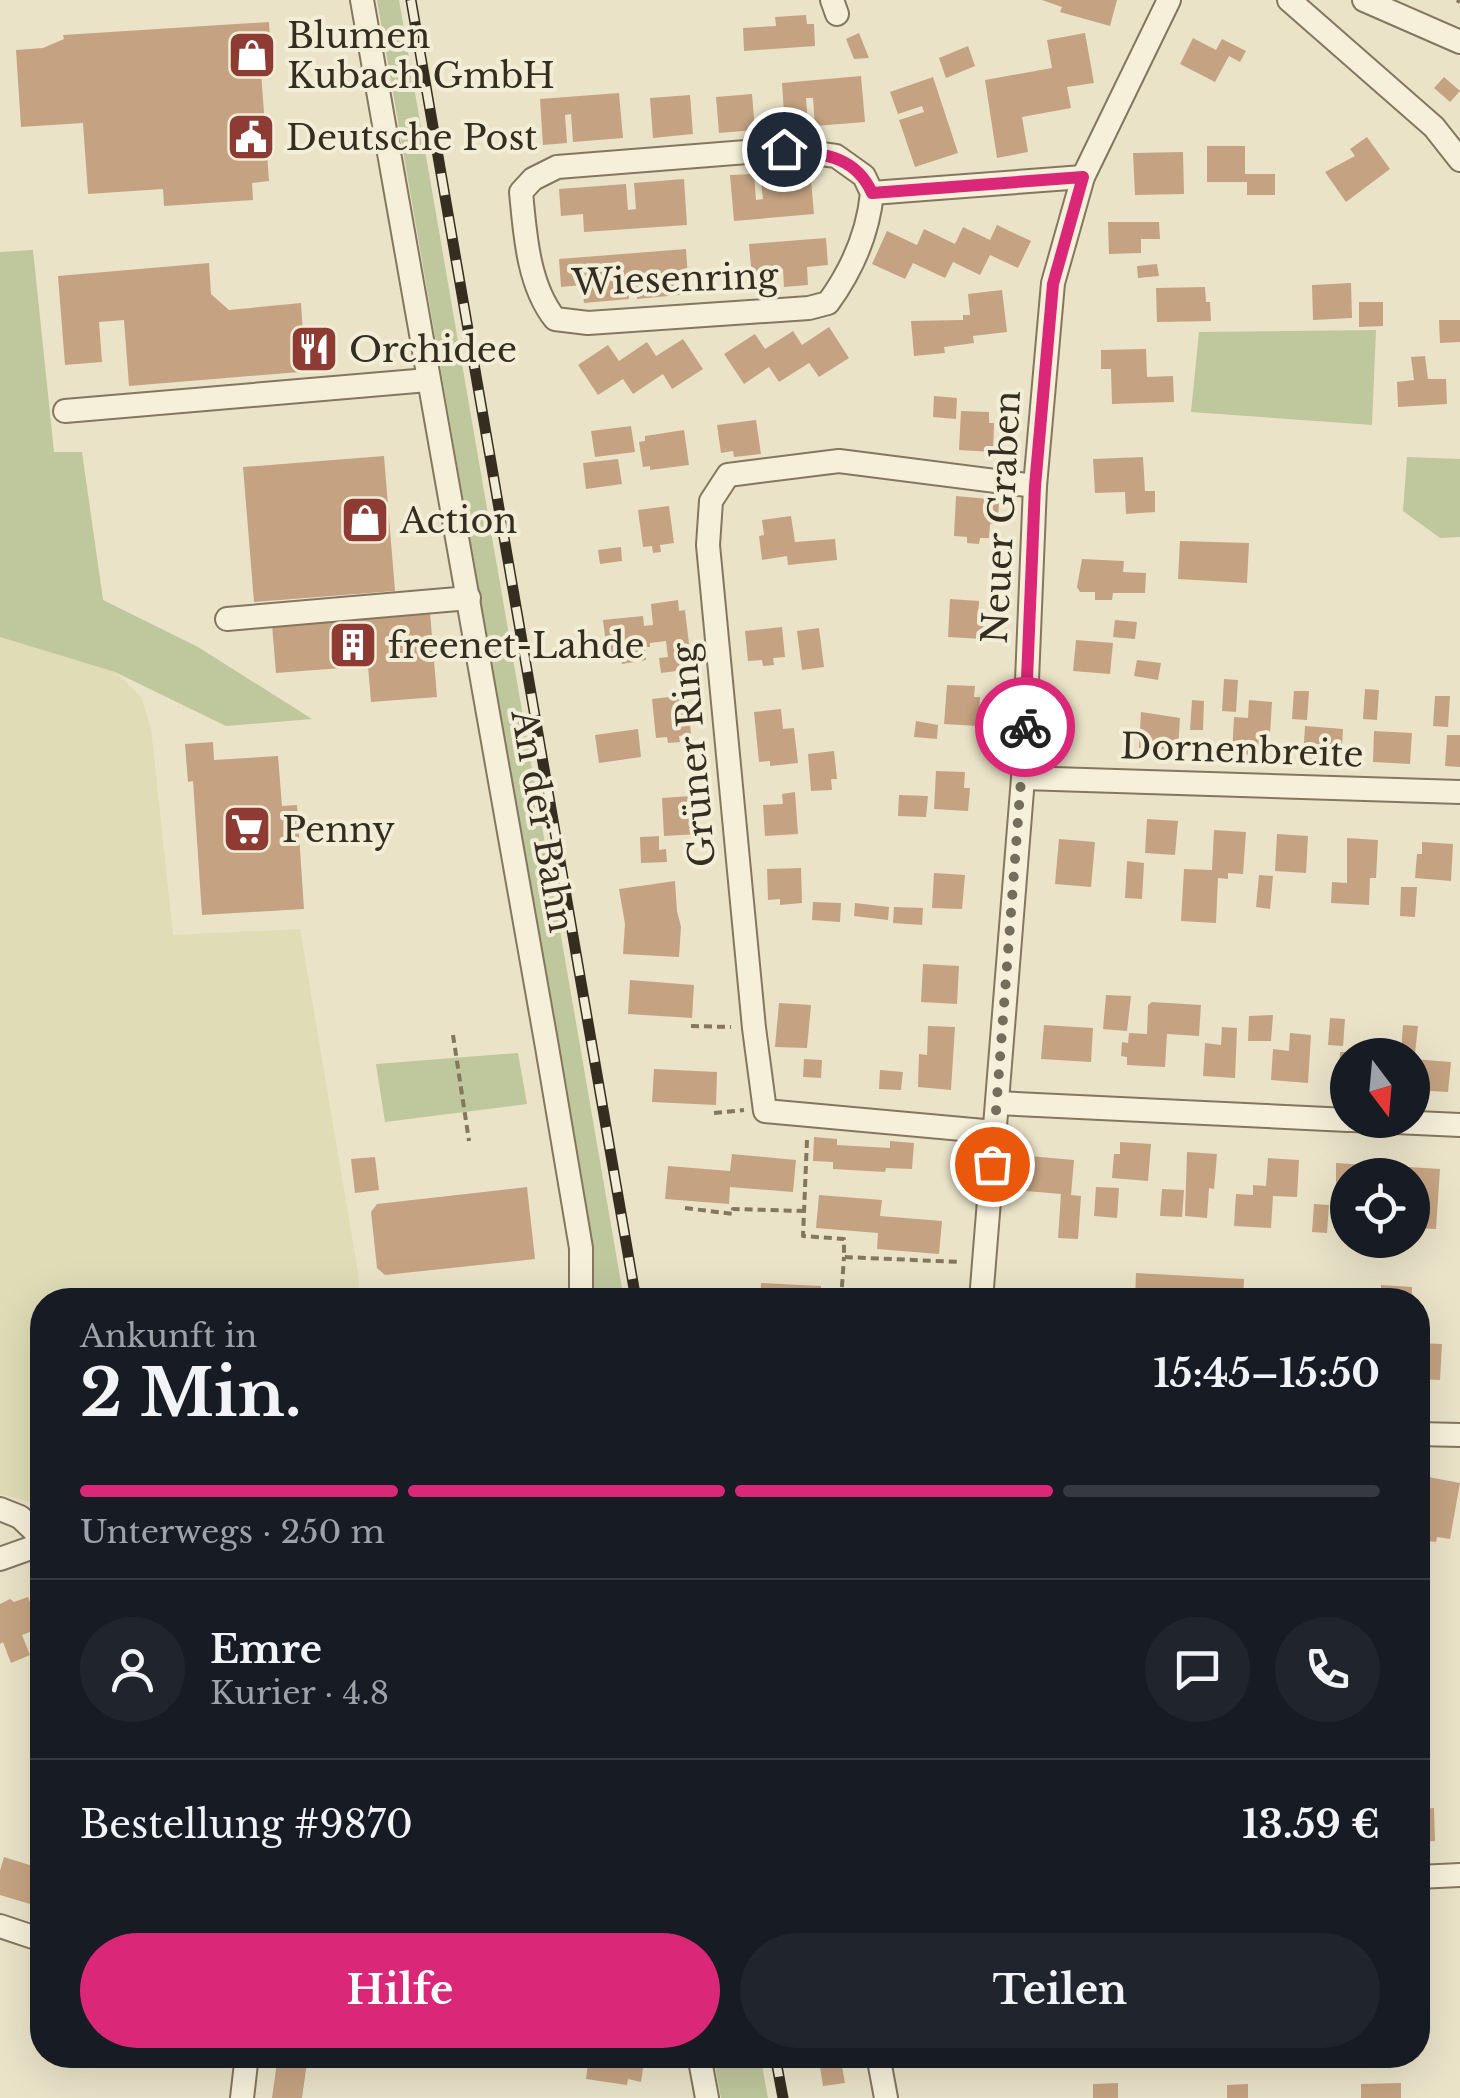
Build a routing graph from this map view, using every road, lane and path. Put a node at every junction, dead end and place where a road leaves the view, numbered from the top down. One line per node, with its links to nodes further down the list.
1 (362, 0): 9 (street, An der Bahn)
2 (1169, 0): 7 (street, Neuer Graben)
3 (1289, 0): 6 (street)
4 (1364, 0): 5 (street)
5 (1460, 42)
6 (1460, 160)
7 (1083, 177): 8 (street); 11 (street, Neuer Graben)
8 (872, 193): 8 (street, Wiesenring)
9 (428, 380): 10 (street); 12 (street, An der Bahn)
10 (66, 411)
11 (1035, 486): 14 (street, Neuer Graben); 17 (street, Grüner Ring)
12 (468, 598): 13 (street); 30 (street, An der Bahn)
13 (227, 619)
14 (1023, 778): 15 (street, Dornenbreite); 19 (street, Neuer Graben)
15 (1460, 792)
16 (691, 1026): 17 (path)
17 (754, 1028): 20 (street, Grüner Ring)
18 (452, 1035): 25 (path)
19 (997, 1102): 21 (street); 24 (street, Neuer Graben)
20 (808, 1115): 24 (street, Grüner Ring); 27 (path)
21 (1330, 1119)
22 (1430, 1124): 23 (street)
23 (1460, 1125)
24 (995, 1132): 29 (street, Neuer Graben)
25 (469, 1141)
26 (686, 1208): 27 (path)
27 (804, 1210): 28 (path)
28 (844, 1257): 29 (path); 31 (path)
29 (984, 1263): 32 (street, Neuer Graben)
30 (581, 1288)
31 (842, 1288)
32 (982, 1288)
33 (1430, 1435): 34 (street)
34 (1460, 1436)
35 (0, 1509): 36 (street)
36 (30, 1528)
37 (30, 1546): 38 (street)
38 (0, 1560)
39 (1460, 1875): 40 (street)
40 (1430, 1876)
41 (0, 1926): 42 (street)
42 (30, 1936)
43 (245, 2068): 46 (street)
44 (701, 2068): 47 (street)
45 (880, 2068): 48 (street)
46 (242, 2098)
47 (706, 2098)
48 (886, 2098)

